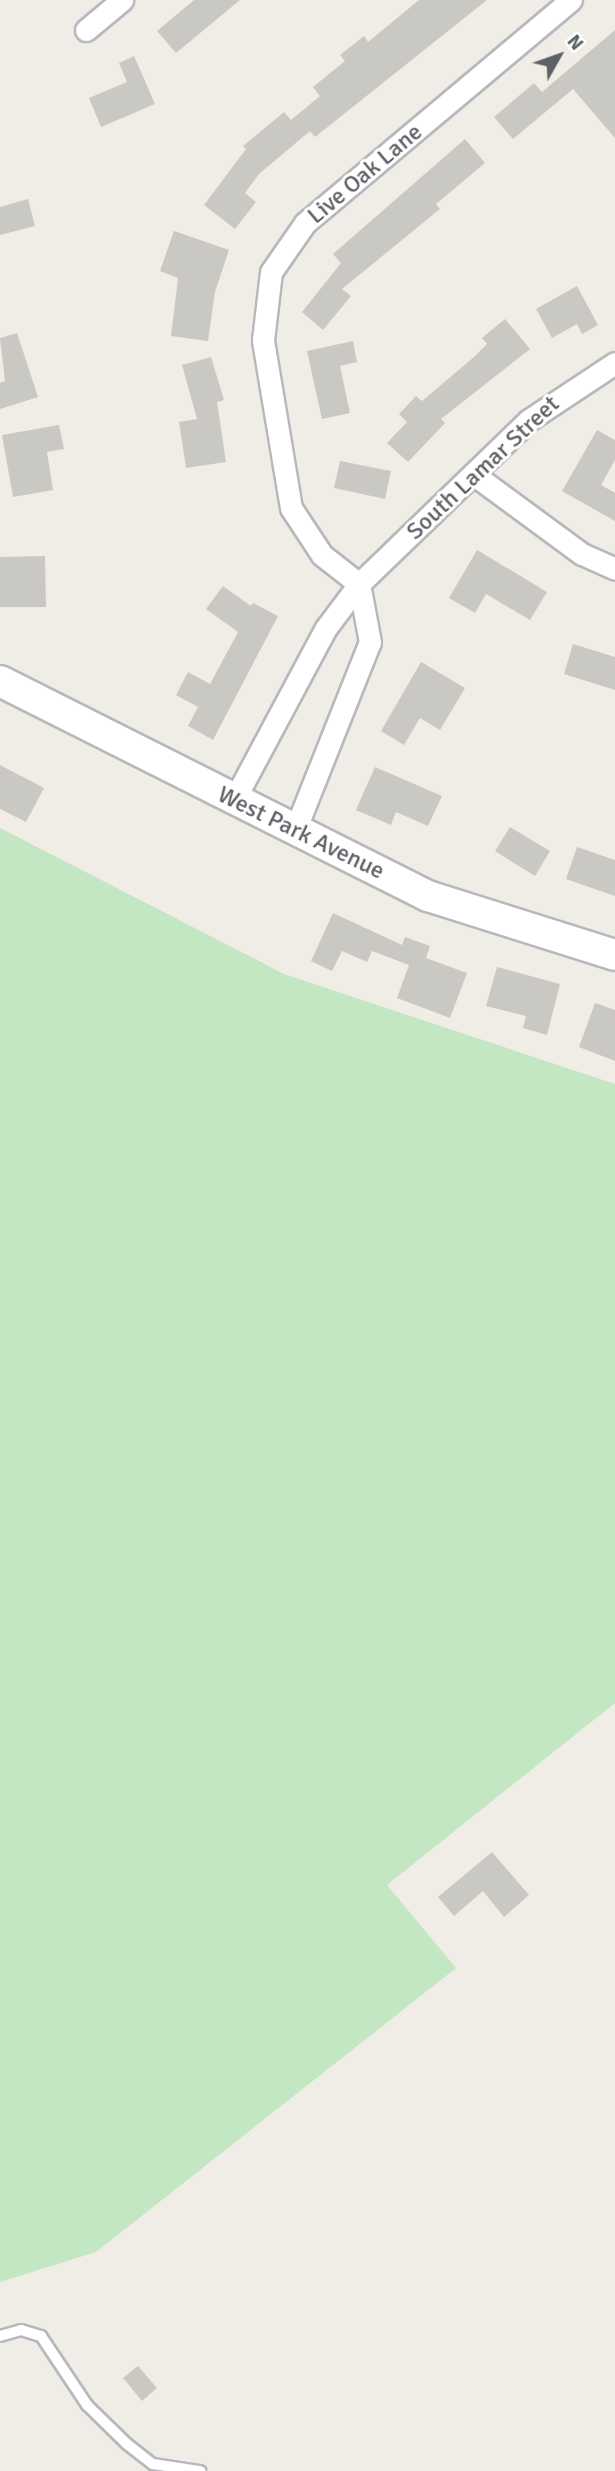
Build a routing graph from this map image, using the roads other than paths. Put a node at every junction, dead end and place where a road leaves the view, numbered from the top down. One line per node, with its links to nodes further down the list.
1 (122, 0): 3 (street)
2 (571, 0): 7 (street, Live Oak Lane)
3 (86, 30)
4 (615, 363): 5 (street, South Lamar Street)
5 (473, 474): 6 (street); 7 (street, South Lamar Street)
6 (615, 569)
7 (359, 584): 9 (street, South Lamar Street); 10 (street)
8 (0, 681): 9 (street, West Park Avenue)
9 (234, 800): 10 (street, West Park Avenue)
10 (295, 830): 11 (street, West Park Avenue)
11 (615, 955)
12 (0, 2336): 13 (lane)
13 (200, 2471)

